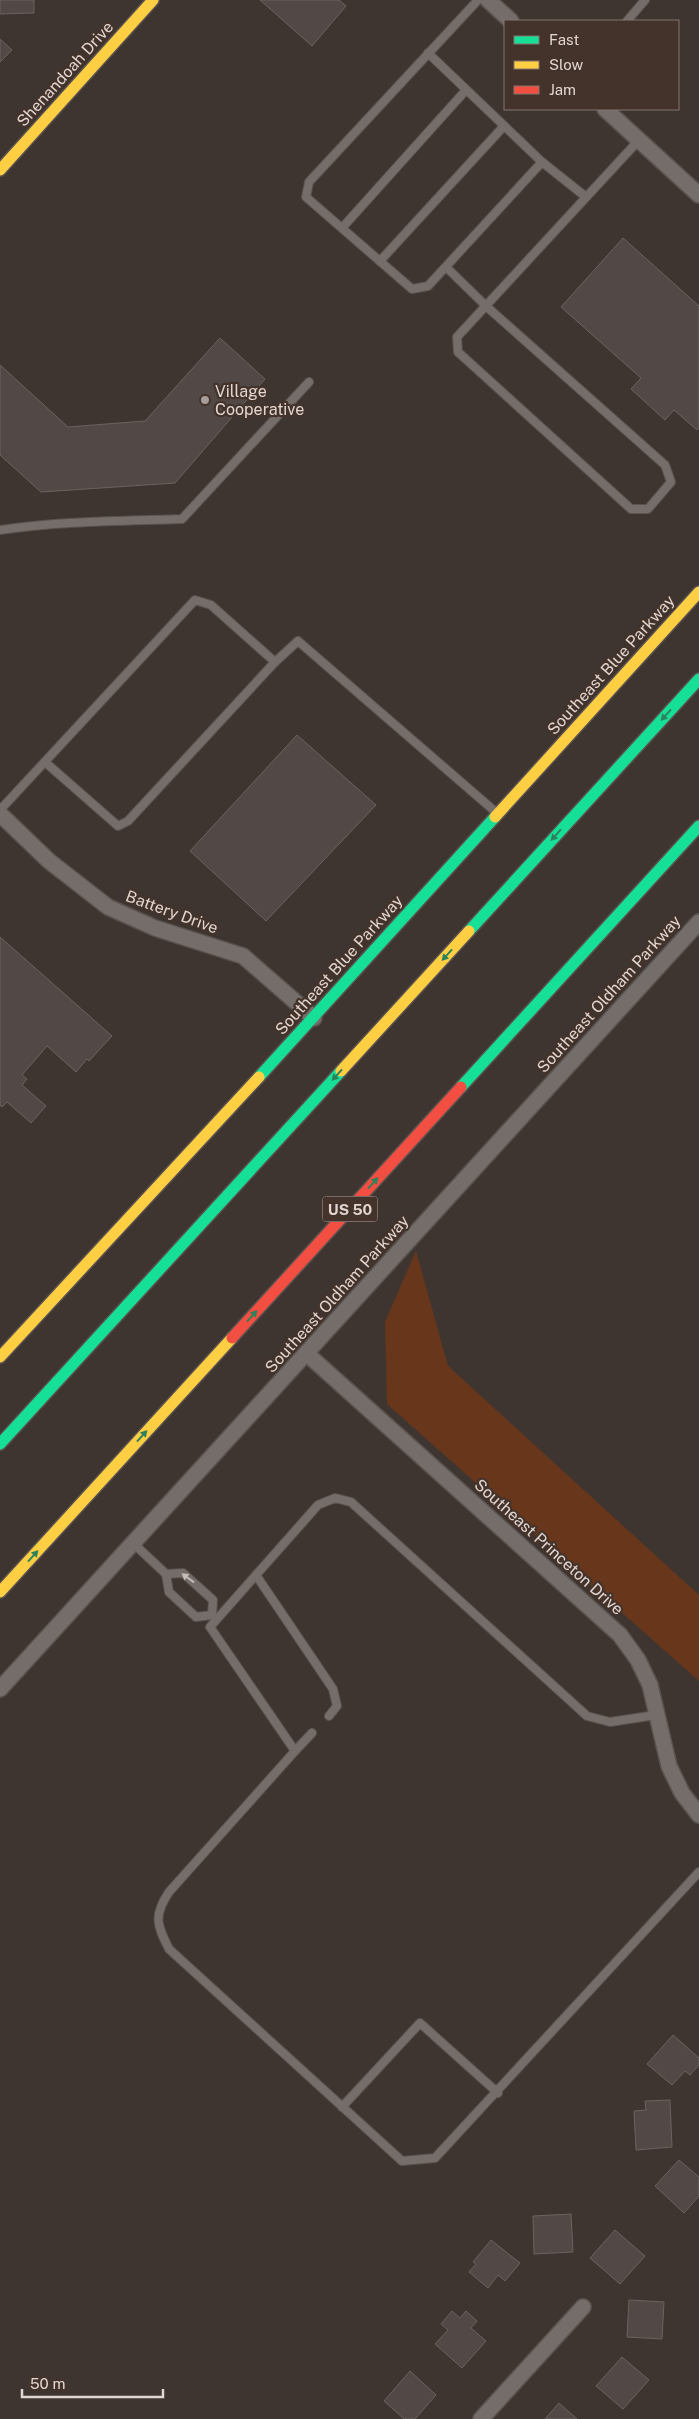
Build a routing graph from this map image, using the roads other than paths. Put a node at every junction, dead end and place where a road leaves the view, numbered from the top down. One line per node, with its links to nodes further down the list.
1 (154, 0): 13 (main road, Shenandoah Drive)
2 (478, 0): 7 (lane)
3 (488, 0): 5 (street)
4 (645, 0): 6 (lane)
5 (510, 20)
6 (628, 20)
7 (428, 54): 8 (lane); 16 (lane)
8 (466, 90): 10 (lane); 16 (lane)
9 (606, 110): 11 (street)
10 (504, 126): 12 (lane); 17 (lane)
11 (639, 140): 14 (street); 15 (lane)
12 (542, 162): 15 (lane); 18 (lane)
13 (0, 170)
14 (699, 195)
15 (586, 197): 19 (lane)
16 (342, 228): 17 (lane)
17 (380, 261): 18 (lane)
18 (446, 267): 19 (lane)
19 (486, 306): 19 (lane)
20 (310, 382): 21 (lane)
21 (0, 530)
22 (699, 592): 27 (main road, Southeast Blue Parkway)
23 (275, 662): 25 (lane); 25 (lane); 27 (lane)
24 (699, 679): 33 (main road, one-way to 33)
25 (45, 762): 26 (lane)
26 (0, 812): 30 (street, Battery Drive)
27 (498, 814): 30 (main road, Southeast Blue Parkway)
28 (699, 826): 37 (main road, US 50, one-way to 28)
29 (699, 922): 31 (street, Southeast Oldham Parkway)
30 (314, 1018): 32 (main road, Southeast Blue Parkway)
31 (306, 1353): 34 (street, Southeast Oldham Parkway); 40 (street, Southeast Princeton Drive)
32 (0, 1357)
33 (0, 1444)
34 (133, 1543): 35 (lane); 39 (street, Southeast Oldham Parkway)
35 (166, 1574): 38 (lane); 38 (lane, one-way to 35)
36 (256, 1575): 38 (lane); 40 (lane); 41 (lane)
37 (0, 1592)
38 (214, 1617): 43 (lane)
39 (0, 1689)
40 (656, 1715): 44 (street, Southeast Princeton Drive)
41 (329, 1716)
42 (312, 1733): 43 (lane)
43 (295, 1751): 47 (lane)
44 (699, 1815)
45 (699, 1872): 46 (lane)
46 (498, 2093): 47 (lane); 47 (lane)
47 (342, 2106)
48 (583, 2307): 49 (street)
49 (481, 2419)

